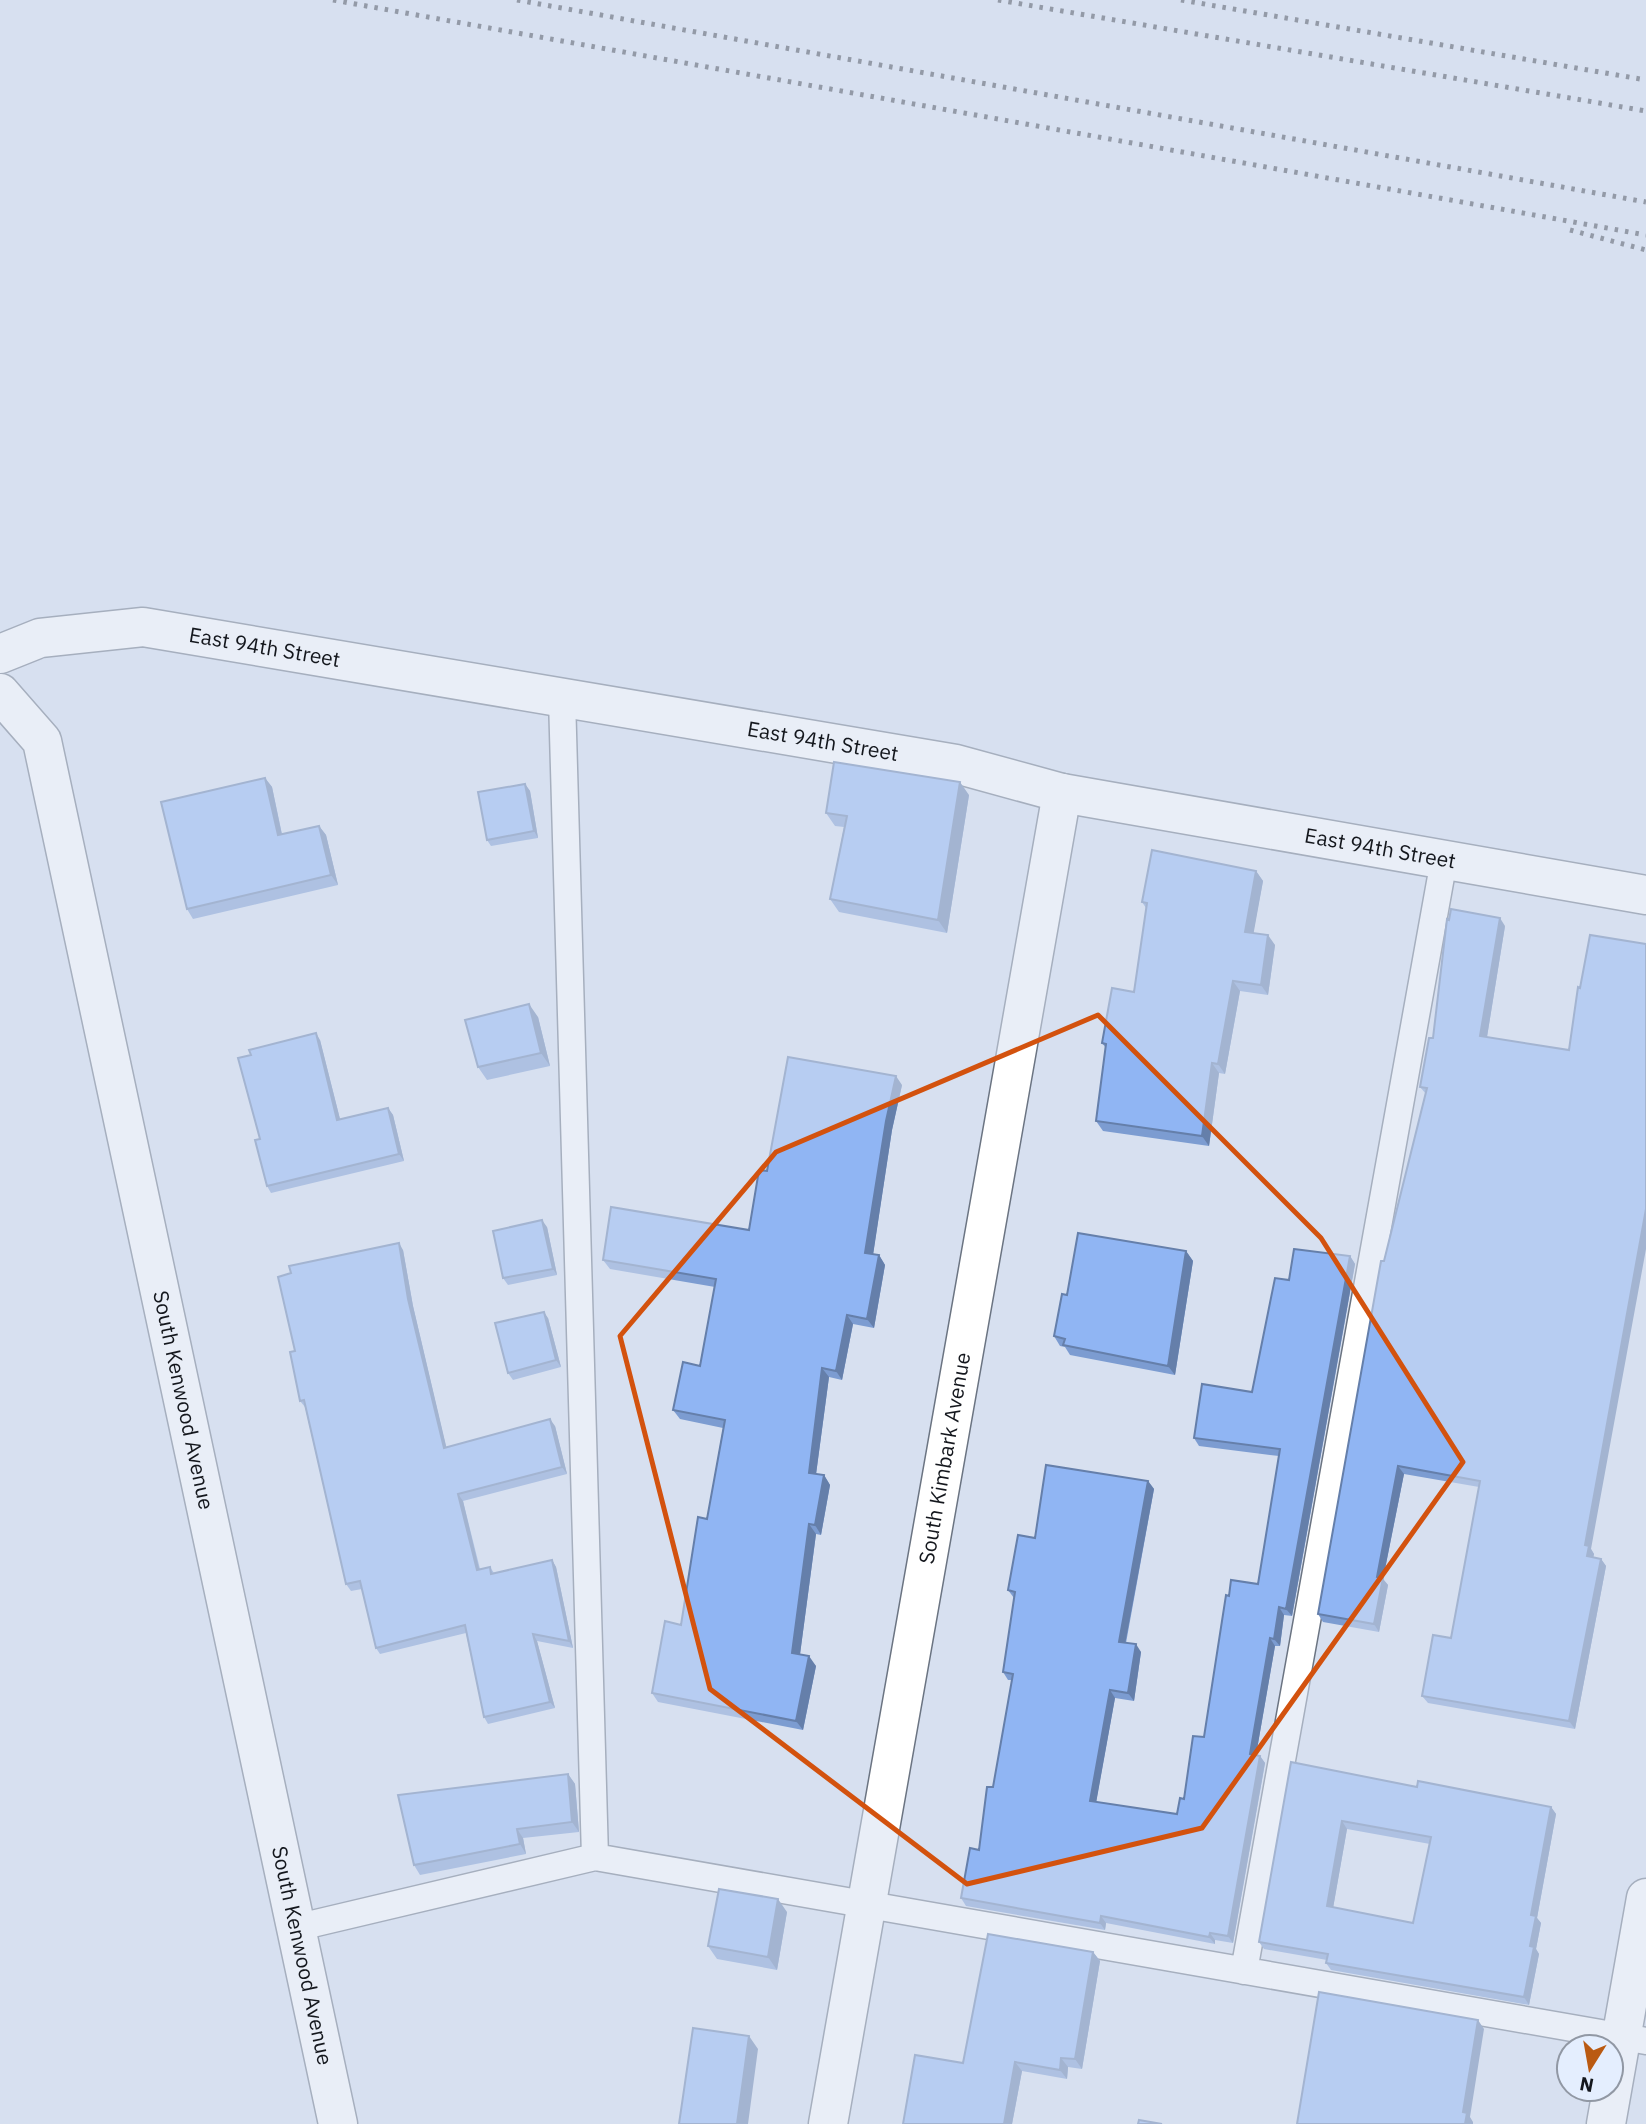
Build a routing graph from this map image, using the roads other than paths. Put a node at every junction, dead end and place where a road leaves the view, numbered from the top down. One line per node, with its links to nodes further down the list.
1 (0, 654): 3 (street, East 94th Street)
2 (0, 693): 10 (street, South Kenwood Avenue)
3 (562, 698): 4 (street, East 94th Street); 7 (lane)
4 (1062, 793): 5 (street, East 94th Street); 9 (street, South Kimbark Avenue)
5 (1444, 860): 6 (street, East 94th Street); 11 (lane)
6 (1646, 895)
7 (595, 1857): 9 (lane); 10 (lane)
8 (1646, 1898): 12 (street)
9 (867, 1904): 11 (lane); 14 (street, South Kimbark Avenue)
10 (295, 1928): 13 (street, South Kenwood Avenue)
11 (1244, 1971): 12 (lane)
12 (1634, 2039): 15 (street)
13 (338, 2124)
14 (828, 2124)
15 (1606, 2124)

